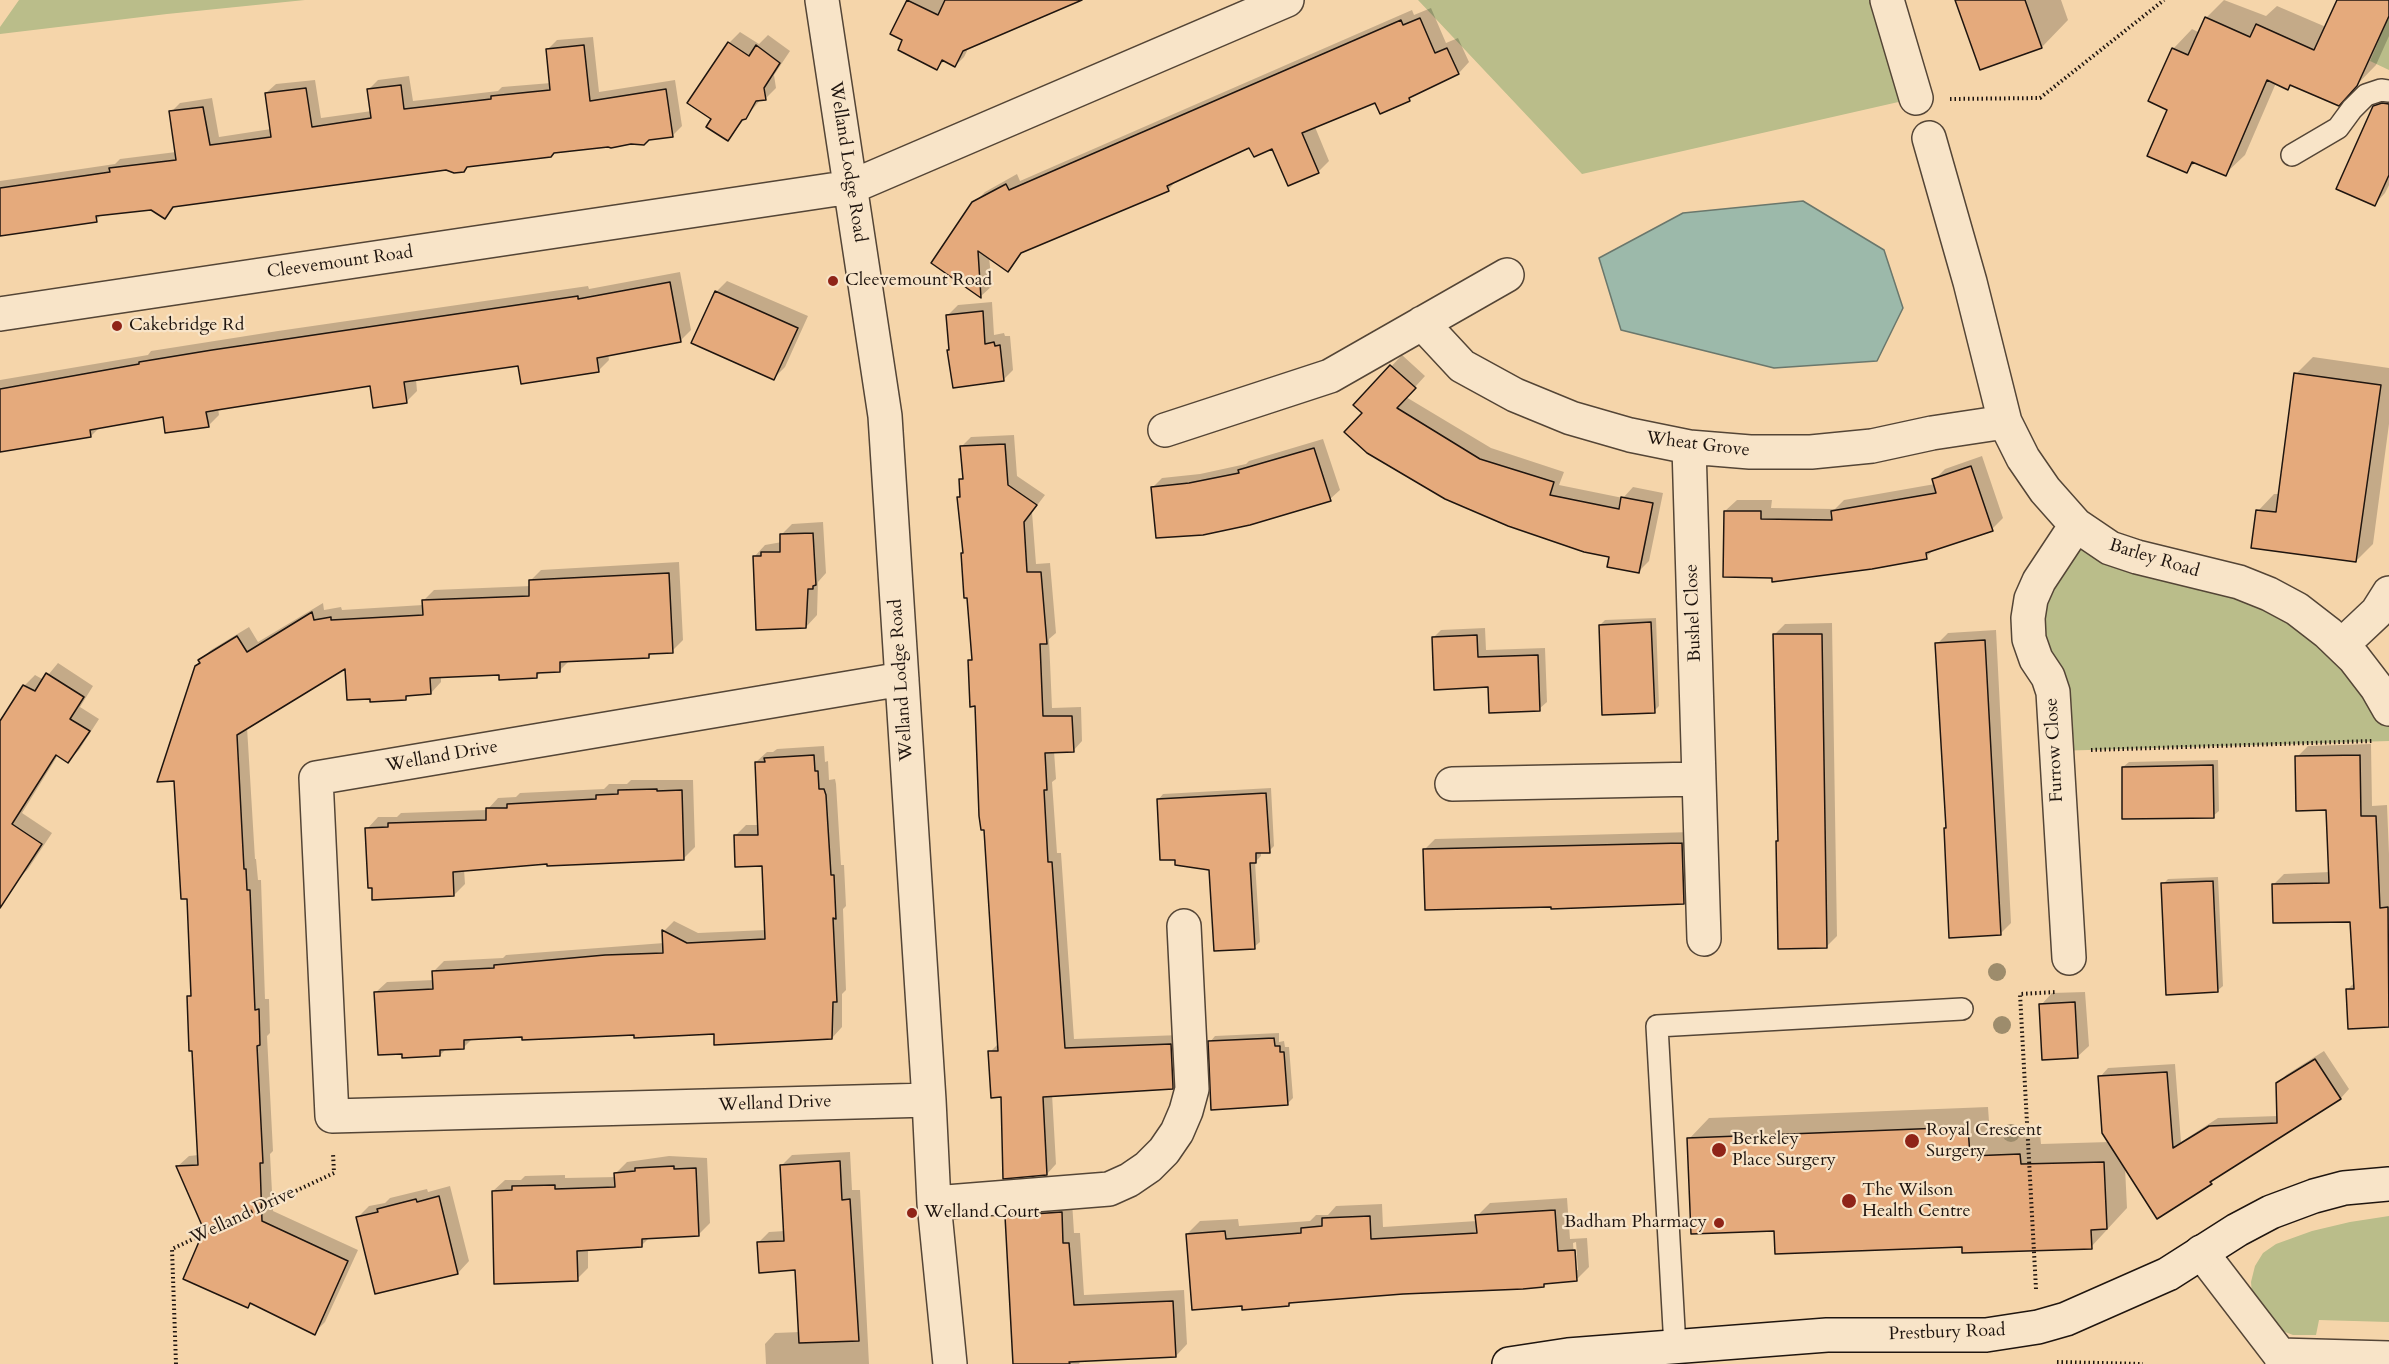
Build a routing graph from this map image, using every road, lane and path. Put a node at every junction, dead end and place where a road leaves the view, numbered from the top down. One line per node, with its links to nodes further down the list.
1 (822, 0): 9 (street, Welland Lodge Road)
2 (1287, 0): 9 (street, Cleevemount Road)
3 (1887, 0): 6 (street)
4 (2164, 0): 6 (path)
5 (2389, 91): 8 (lane)
6 (1916, 98)
7 (1929, 138): 13 (street, Barley Road)
8 (2292, 155)
9 (851, 188): 11 (street, Cleevemount Road); 19 (street, Welland Lodge Road)
10 (1507, 275): 12 (street)
11 (0, 314)
12 (1422, 323): 14 (street); 15 (street, Wheat Grove)
13 (2005, 422): 15 (street, Wheat Grove); 16 (street, Barley Road)
14 (1165, 430)
15 (1689, 447): 23 (street, Bushel Close)
16 (2076, 525): 18 (street, Barley Road); 22 (street, Furrow Close)
17 (2389, 593): 18 (street)
18 (2342, 645): 20 (street, Barley Road)
19 (903, 679): 29 (street, Welland Lodge Road); 30 (street, Welland Drive)
20 (2389, 709)
21 (2377, 741): 22 (path)
22 (2055, 751): 27 (street, Furrow Close)
23 (1699, 779): 24 (street); 26 (street, Bushel Close)
24 (1452, 784)
25 (1184, 926): 32 (street)
26 (1704, 939)
27 (2069, 958): 34 (path)
28 (1962, 1009): 35 (lane)
29 (929, 1100): 30 (street, Welland Drive); 32 (street, Welland Lodge Road)
30 (332, 1116): 38 (path, Welland Drive)
31 (2389, 1184): 33 (street, Prestbury Road)
32 (934, 1203): 39 (street, Welland Lodge Road)
33 (2201, 1252): 34 (street, Prestbury Road); 37 (street)
34 (2038, 1327): 35 (street, Prestbury Road)
35 (1675, 1347): 40 (street, Prestbury Road)
36 (2389, 1358): 37 (street)
37 (2282, 1360)
38 (176, 1364)
39 (950, 1364)
40 (1509, 1364)

